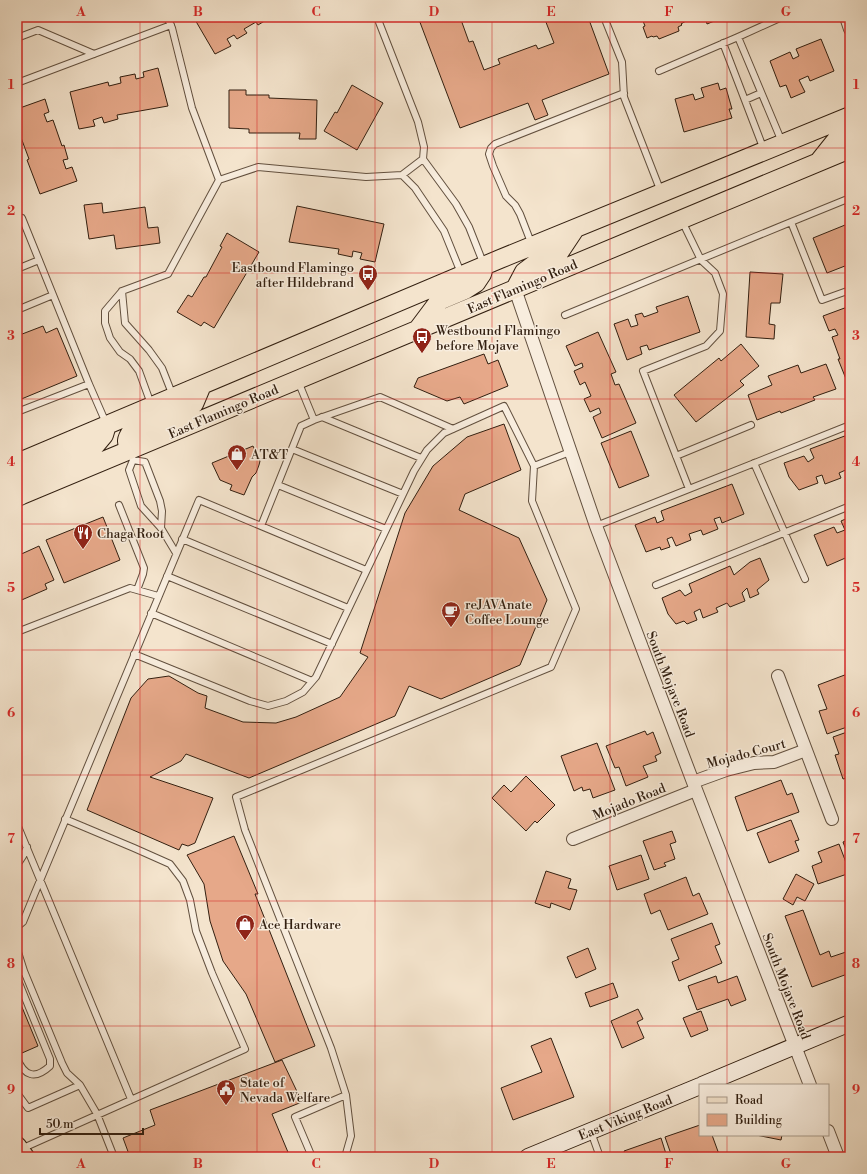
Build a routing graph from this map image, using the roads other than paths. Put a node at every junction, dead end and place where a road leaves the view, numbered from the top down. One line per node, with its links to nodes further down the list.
1 (167, 17): 6 (lane)
2 (377, 17): 22 (lane)
3 (604, 17): 14 (lane)
4 (782, 17): 8 (lane)
5 (846, 17): 7 (street)
6 (170, 25): 11 (lane); 25 (lane)
7 (850, 29)
8 (738, 37): 10 (lane); 15 (lane)
9 (17, 38): 11 (lane)
10 (723, 43): 12 (lane); 16 (lane)
11 (94, 54): 13 (lane)
12 (659, 71)
13 (17, 83)
14 (624, 93): 26 (lane); 32 (lane)
15 (761, 93): 16 (lane); 19 (lane)
16 (745, 100): 21 (lane)
17 (850, 116): 19 (main road)
18 (850, 131): 23 (main road)
19 (782, 144): 21 (main road)
20 (850, 149): 23 (main road, East Flamingo Road)
21 (765, 152): 26 (main road)
22 (424, 159): 24 (lane); 35 (lane)
23 (818, 162): 28 (main road, East Flamingo Road)
24 (402, 175): 25 (lane); 37 (lane)
25 (219, 180): 40 (lane)
26 (662, 194): 31 (main road)
27 (850, 198): 30 (lane)
28 (682, 219): 34 (lane); 38 (main road, East Flamingo Road)
29 (17, 220): 33 (lane)
30 (790, 222): 34 (lane); 39 (lane)
31 (575, 229): 32 (main road); 38 (main road)
32 (532, 246): 35 (main road)
33 (39, 260): 36 (lane); 41 (lane)
34 (700, 260): 43 (lane); 60 (lane)
35 (484, 266): 37 (main road); 44 (main road)
36 (17, 269)
37 (462, 277): 47 (main road)
38 (515, 289): 44 (main road, East Flamingo Road); 58 (street, South Mojave Road)
39 (850, 290)
40 (122, 291): 48 (lane); 49 (lane)
41 (53, 295): 42 (lane); 46 (lane)
42 (17, 310)
43 (565, 315)
44 (417, 330): 45 (main road, East Flamingo Road)
45 (297, 380): 52 (lane); 59 (main road, East Flamingo Road)
46 (89, 384): 50 (lane); 53 (lane)
47 (202, 385): 48 (main road); 59 (main road)
48 (174, 397): 49 (main road)
49 (152, 406): 53 (main road)
50 (17, 412)
51 (322, 417): 52 (lane); 56 (lane); 61 (lane)
52 (314, 420): 57 (lane)
53 (107, 425): 62 (main road); 68 (main road)
54 (751, 425): 60 (lane)
55 (850, 425): 63 (lane)
56 (453, 429): 61 (lane); 64 (lane)
57 (292, 449): 65 (lane); 67 (lane)
58 (570, 452): 64 (lane); 72 (street, South Mojave Road)
59 (131, 455): 68 (main road, East Flamingo Road); 73 (lane); 73 (lane)
60 (676, 456): 66 (lane)
61 (421, 458): 67 (lane)
62 (17, 463)
63 (754, 463): 66 (lane); 75 (lane)
64 (534, 466): 115 (lane)
65 (278, 485): 71 (lane); 74 (lane)
66 (689, 489): 72 (lane)
67 (403, 494): 74 (lane)
68 (18, 496)
69 (119, 505): 82 (lane)
70 (850, 506): 75 (lane)
71 (261, 526): 76 (lane); 78 (lane)
72 (596, 526): 92 (street, South Mojave Road)
73 (161, 528): 77 (lane)
74 (386, 529): 78 (lane)
75 (784, 533): 80 (lane); 81 (lane)
76 (182, 539): 77 (lane); 84 (lane)
77 (176, 553): 79 (lane)
78 (366, 570): 84 (lane)
79 (167, 576): 83 (lane); 87 (lane)
80 (805, 579)
81 (656, 585)
82 (137, 590): 83 (lane); 86 (lane)
83 (158, 596): 85 (lane)
84 (348, 608): 87 (lane)
85 (151, 613): 88 (lane); 90 (lane)
86 (17, 632)
87 (332, 644): 90 (lane)
88 (134, 654): 90 (lane); 93 (lane)
89 (778, 676): 91 (street, Mojado Court)
90 (312, 681)
91 (806, 750): 92 (street, Mojado Court); 94 (street, Mojado Court)
92 (694, 786): 97 (street, Mojado Road); 108 (street, South Mojave Road)
93 (65, 819): 101 (lane); 116 (lane)
94 (832, 819)
95 (17, 824): 96 (lane)
96 (19, 836): 98 (lane)
97 (573, 839)
98 (27, 847): 99 (lane); 101 (lane)
99 (20, 858): 100 (lane)
100 (17, 865)
101 (41, 879): 102 (lane); 116 (lane)
102 (17, 927)
103 (17, 949): 104 (lane)
104 (24, 971): 105 (lane); 112 (lane)
105 (17, 974)
106 (17, 978): 109 (lane)
107 (850, 1023): 108 (street, East Viking Road)
108 (795, 1046): 110 (street, East Viking Road); 111 (street, South Mojave Road)
109 (17, 1058)
110 (703, 1084)
111 (810, 1084)
112 (80, 1085): 114 (lane); 117 (lane)
113 (699, 1086): 118 (street, East Viking Road)
114 (17, 1093)
115 (346, 1095): 122 (lane); 123 (lane)
116 (131, 1099): 117 (lane)
117 (97, 1114): 120 (lane); 121 (lane)
118 (590, 1131): 124 (street, East Viking Road); 125 (lane)
119 (829, 1134): 126 (street)
120 (21, 1151)
121 (114, 1157)
122 (312, 1157)
123 (345, 1157)
124 (528, 1157)
125 (600, 1157)
126 (838, 1157)

